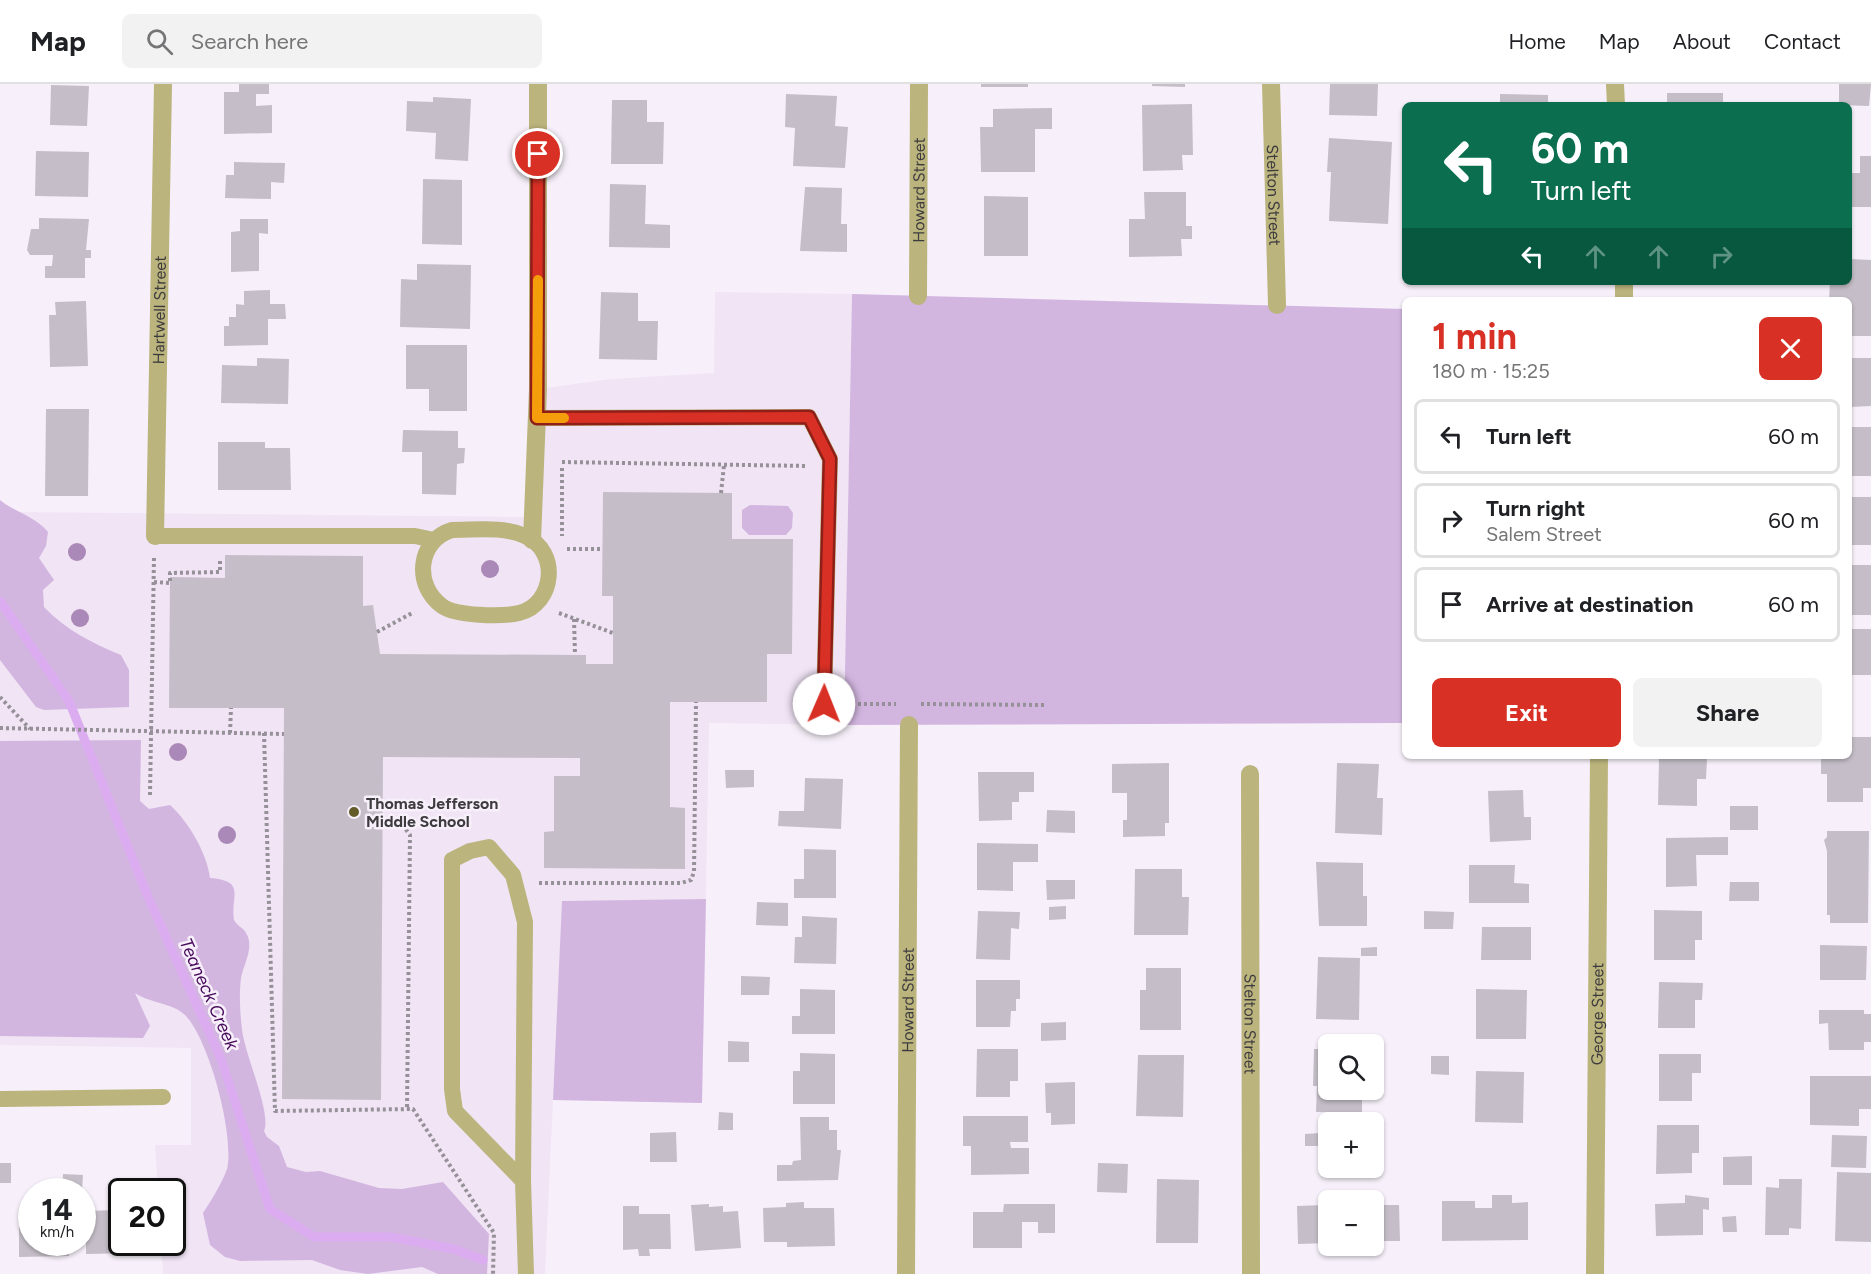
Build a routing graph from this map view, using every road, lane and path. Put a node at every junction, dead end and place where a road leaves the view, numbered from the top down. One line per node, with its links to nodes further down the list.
1 (163, 84): 14 (street, Hartwell Street)
2 (538, 84): 9 (street)
3 (919, 84): 7 (street, Howard Street)
4 (1271, 84): 8 (street, Stelton Street)
5 (1615, 84): 6 (street)
6 (1616, 102)
7 (918, 296)
8 (1277, 305)
9 (537, 418): 12 (lane); 16 (street)
10 (562, 462): 11 (path)
11 (724, 465): 12 (path); 13 (path)
12 (830, 466): 29 (lane)
13 (721, 493)
14 (155, 536): 15 (lane); 19 (path)
15 (434, 540): 16 (lane); 16 (lane)
16 (532, 540)
17 (567, 549): 18 (path)
18 (603, 549)
19 (154, 582): 20 (path); 37 (path)
20 (170, 583)
21 (414, 612): 24 (path)
22 (558, 613): 23 (path)
23 (574, 619): 25 (path); 26 (path)
24 (377, 632)
25 (613, 633)
26 (575, 655)
27 (0, 697): 36 (path)
28 (696, 702): 45 (path)
29 (824, 704): 30 (path)
30 (906, 704)
31 (918, 704): 32 (path)
32 (1046, 705)
33 (231, 708): 38 (path)
34 (909, 725): 52 (street, Howard Street)
35 (0, 728): 36 (path)
36 (30, 729): 37 (path)
37 (151, 731): 38 (path); 43 (path)
38 (230, 733): 39 (path)
39 (264, 733): 40 (path); 48 (path)
40 (284, 734)
41 (1599, 759): 54 (street, George Street)
42 (1250, 774): 53 (street, Stelton Street)
43 (150, 795)
44 (383, 826): 48 (path)
45 (539, 883)
46 (163, 1097): 47 (lane)
47 (0, 1099)
48 (407, 1109): 50 (path)
49 (523, 1181): 49 (lane); 51 (lane)
50 (493, 1274)
51 (526, 1274)
52 (906, 1274)
53 (1251, 1274)
54 (1595, 1274)

